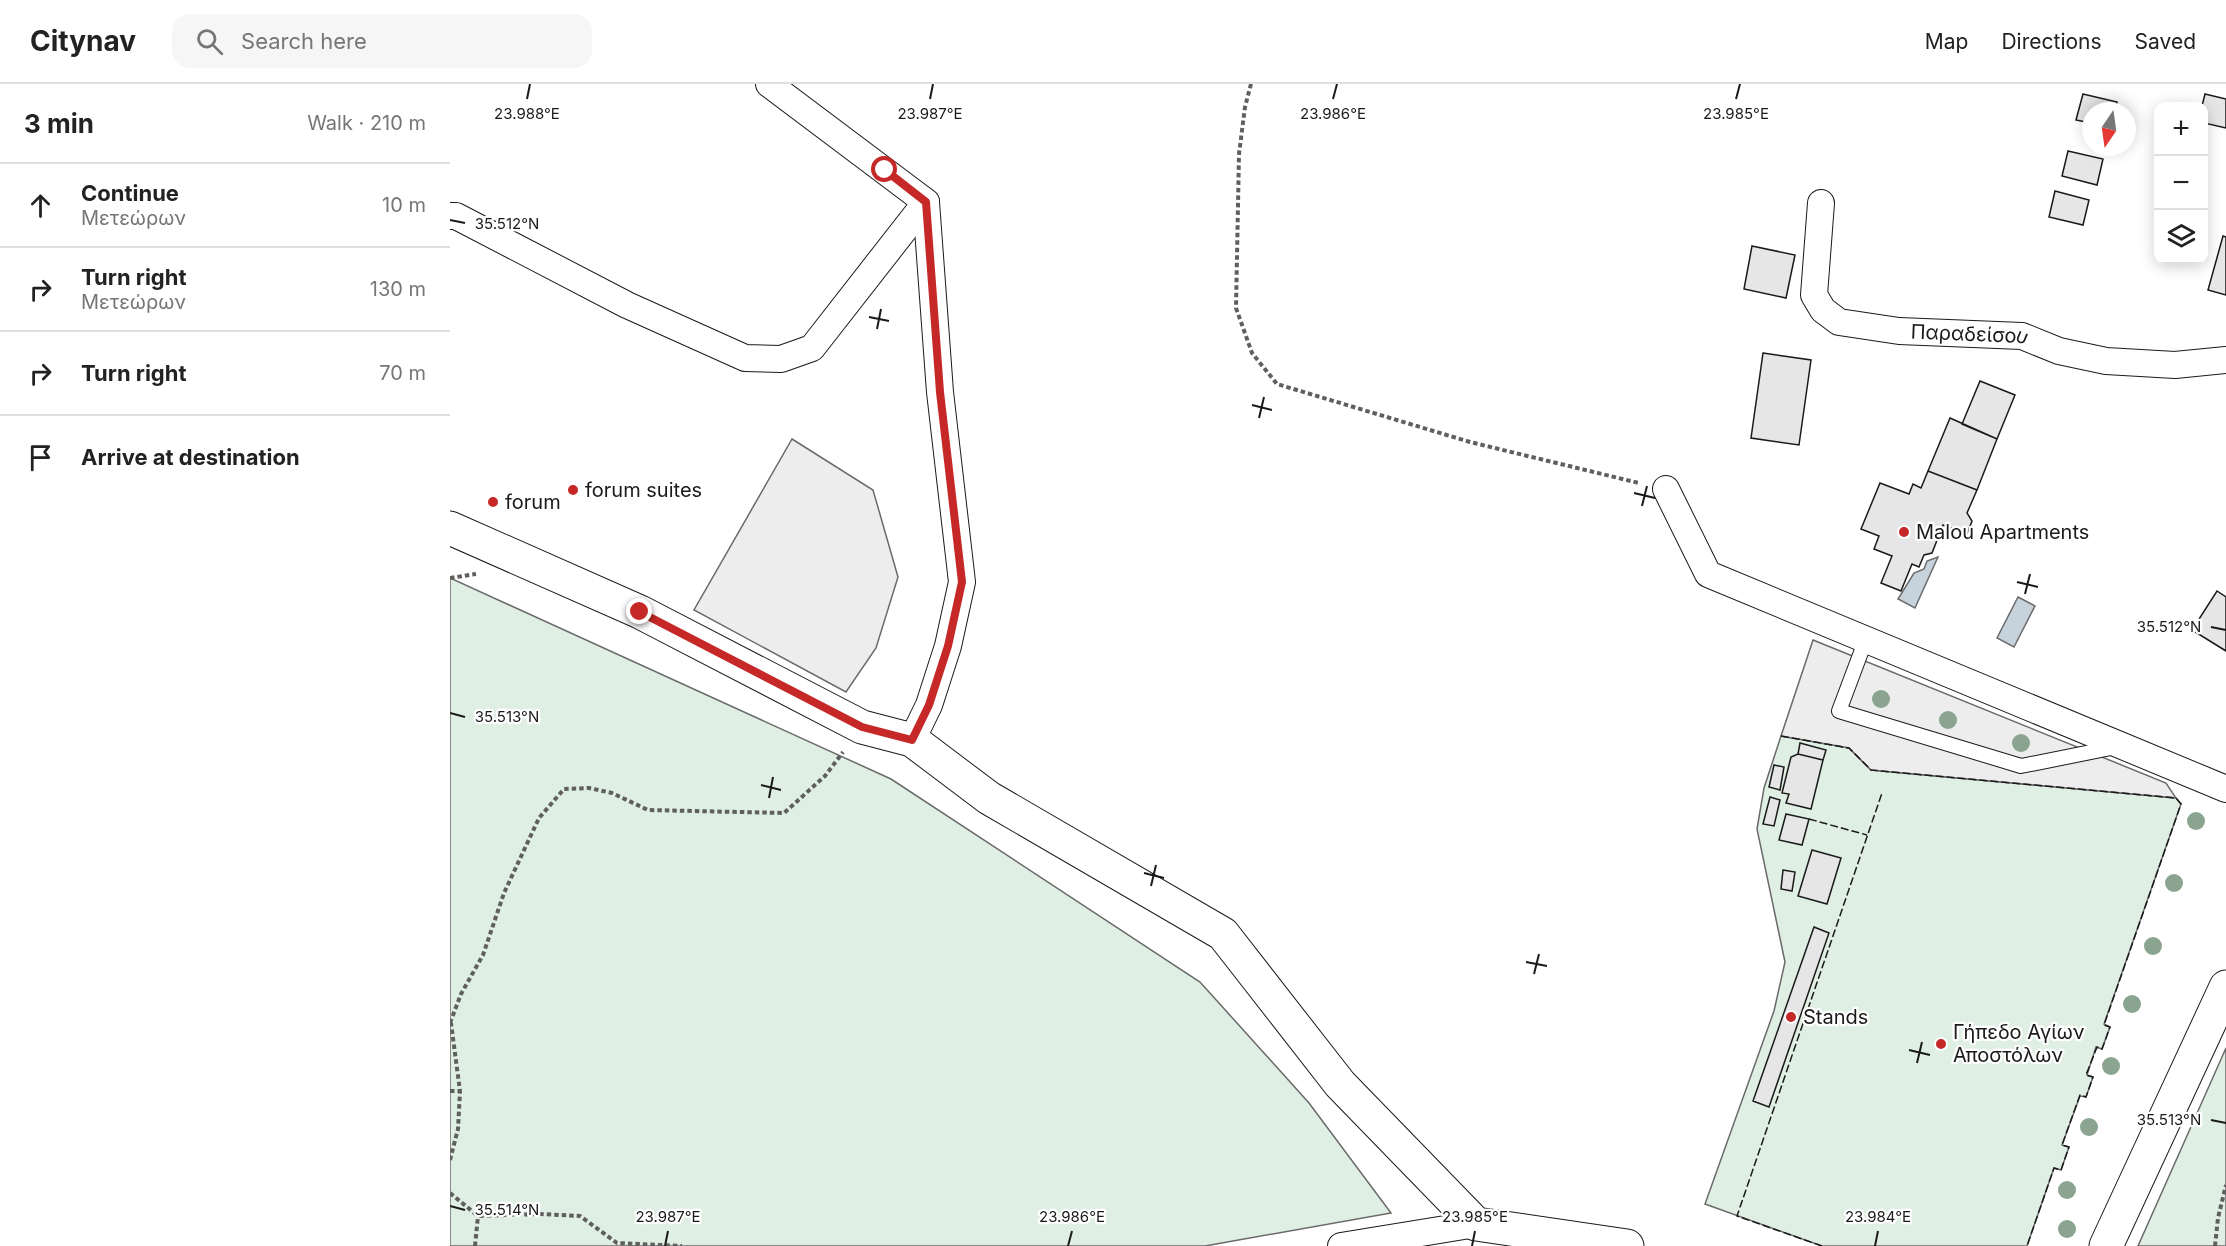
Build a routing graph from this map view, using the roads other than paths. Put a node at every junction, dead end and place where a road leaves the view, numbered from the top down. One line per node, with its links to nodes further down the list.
1 (769, 84): 2 (street)
2 (926, 202): 4 (street); 9 (street)
3 (1821, 203): 5 (street, Παραδείσου)
4 (450, 216)
5 (2226, 360)
6 (1666, 489): 8 (street)
7 (450, 528): 9 (street)
8 (1866, 639): 10 (street); 10 (lane)
9 (912, 740): 13 (street)
10 (2122, 746): 11 (street)
11 (2226, 789)
12 (2226, 987): 16 (street)
13 (1476, 1224): 14 (street); 15 (street)
14 (1341, 1246)
15 (1627, 1246)
16 (2106, 1246)

